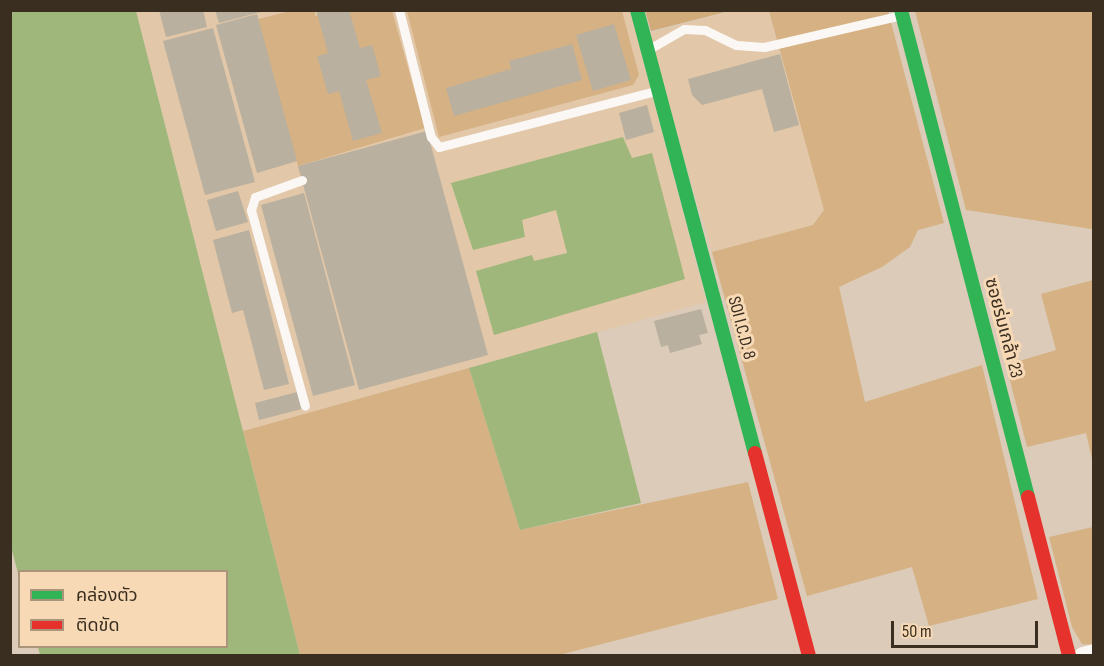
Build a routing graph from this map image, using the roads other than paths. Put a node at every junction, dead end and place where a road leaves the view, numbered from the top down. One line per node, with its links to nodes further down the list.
1 (399, 10): 5 (lane)
2 (637, 10): 4 (street, SOI I.C.D. 8)
3 (902, 13): 4 (lane); 10 (street, ซอยร่มเกล้า 23)
4 (647, 50): 5 (street, SOI I.C.D. 8)
5 (658, 90): 9 (street, SOI I.C.D. 8)
6 (302, 180): 7 (lane)
7 (305, 406)
8 (1094, 653): 11 (street)
9 (809, 656)
10 (1069, 656)
11 (1083, 656)

